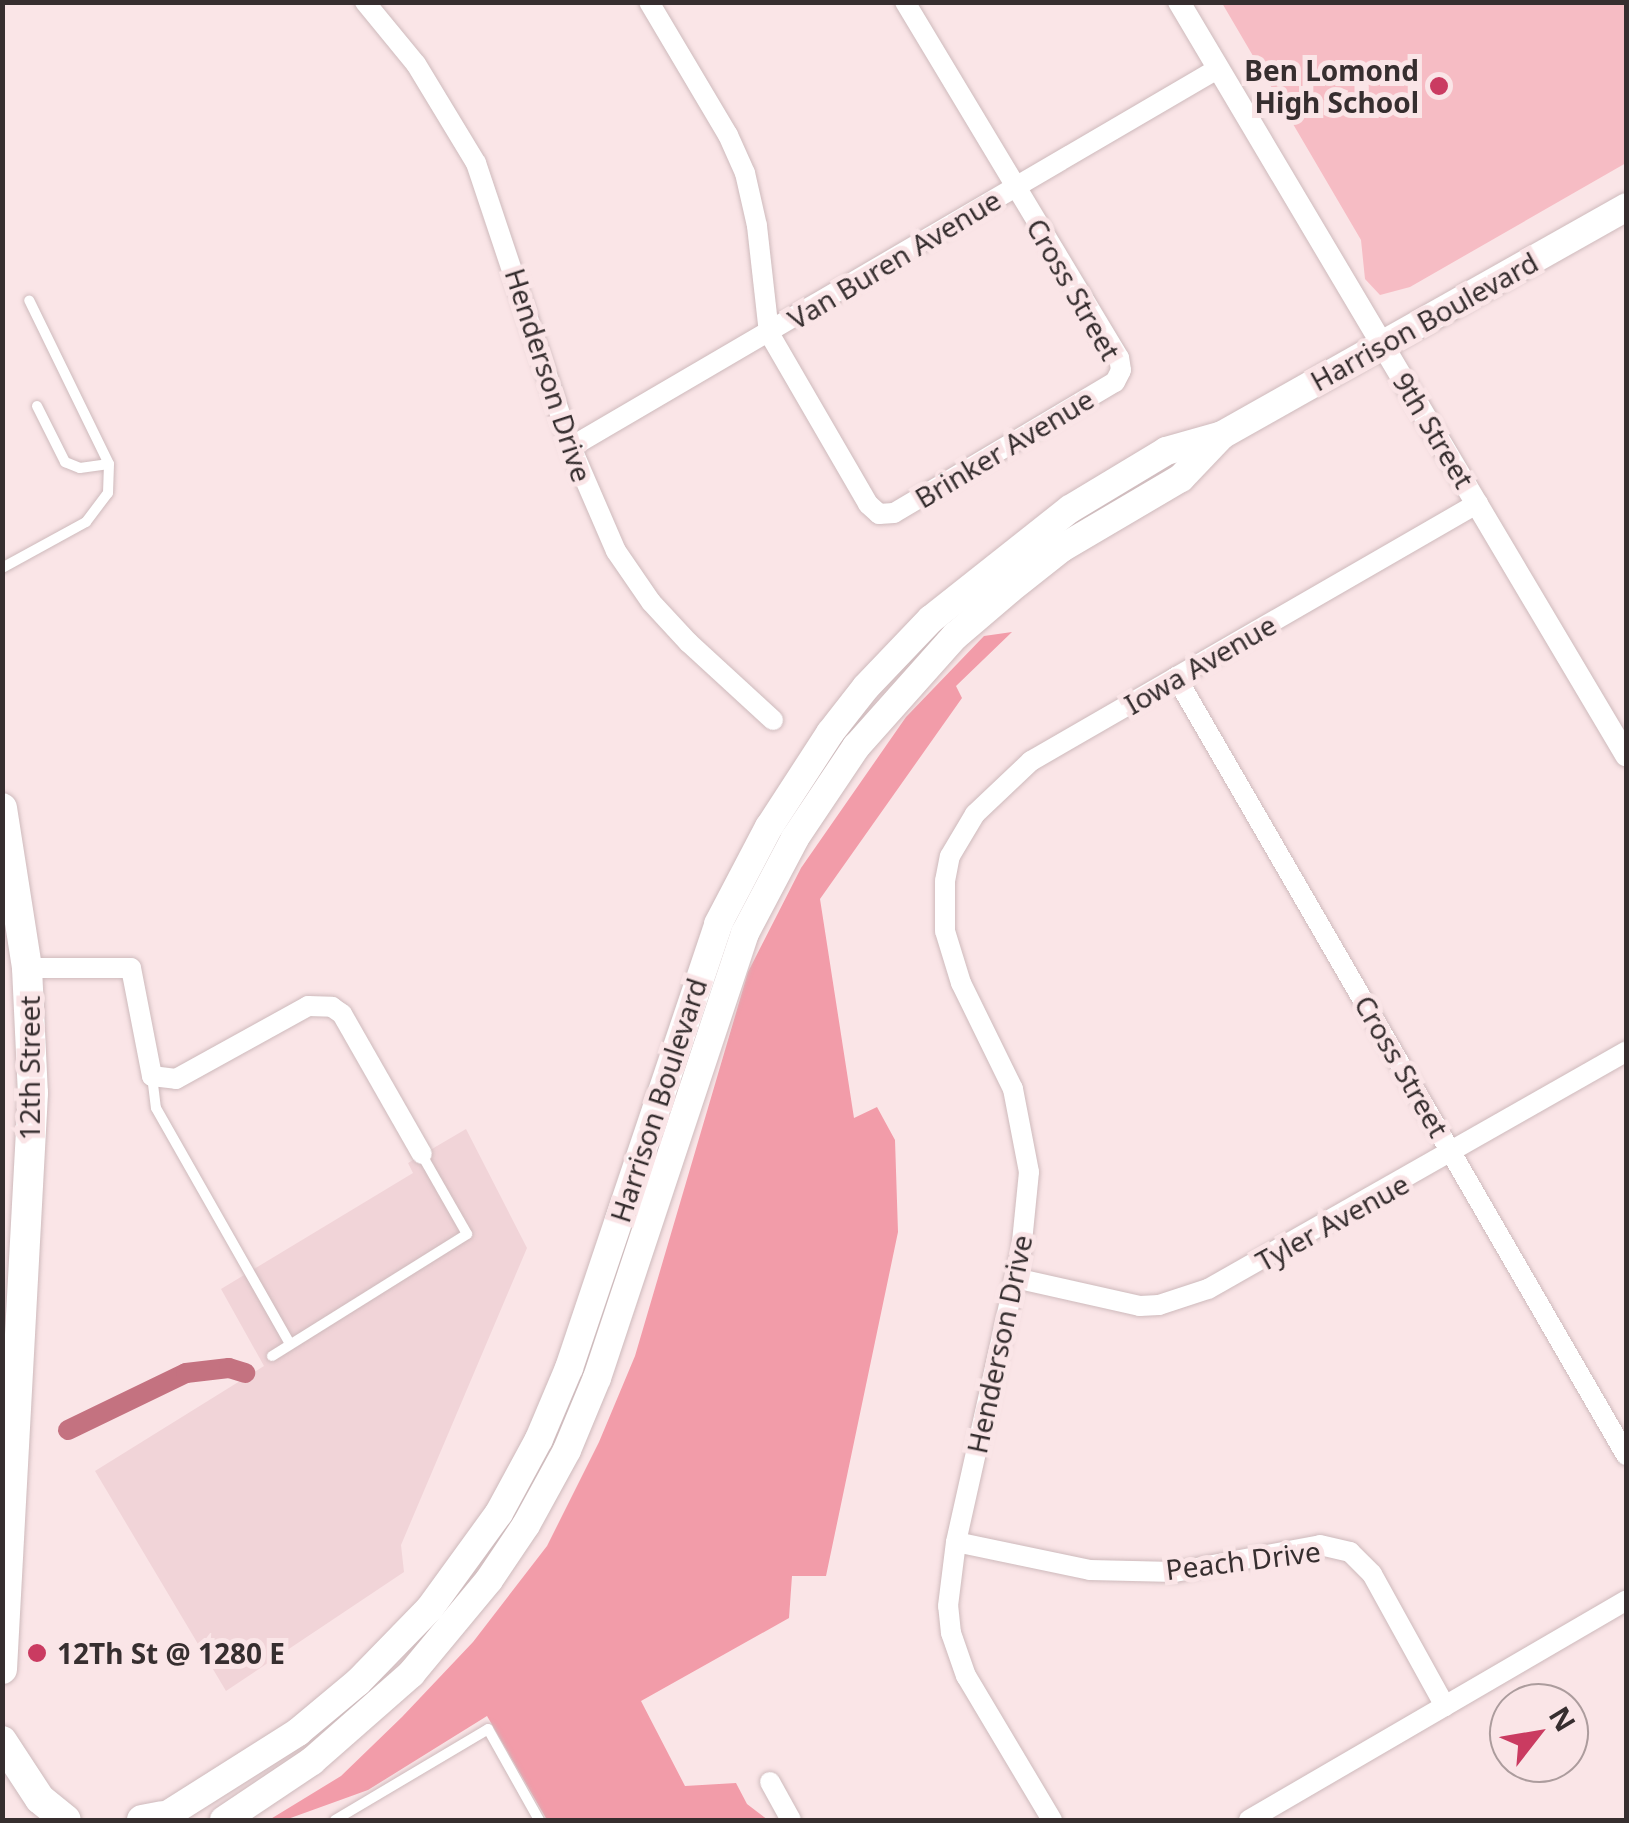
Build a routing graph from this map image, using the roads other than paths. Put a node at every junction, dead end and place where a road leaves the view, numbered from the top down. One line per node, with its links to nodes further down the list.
1 (365, 2): 14 (street, Henderson Drive)
2 (649, 2): 9 (street)
3 (905, 2): 6 (street, Cross Street)
4 (1178, 2): 5 (street, 9th Street)
5 (1217, 69): 6 (street, Van Buren Avenue); 10 (street, 9th Street)
6 (1014, 187): 9 (street, Van Buren Avenue); 11 (street, Cross Street)
7 (1626, 207): 10 (main road, Harrison Boulevard)
8 (29, 300): 15 (lane)
9 (770, 333): 11 (street, Brinker Avenue); 14 (street, Van Buren Avenue)
10 (1384, 345): 13 (main road, Harrison Boulevard); 16 (street, 9th Street)
11 (1121, 370)
12 (37, 406): 15 (lane)
13 (1222, 435): 39 (main road, Harrison Boulevard); 41 (main road, Harrison Boulevard)
14 (572, 447): 19 (street, Henderson Drive)
15 (110, 464): 17 (lane)
16 (1478, 503): 18 (street, Iowa Avenue); 20 (street, 9th Street)
17 (2, 568)
18 (1176, 678): 22 (street, Iowa Avenue); 27 (street, Cross Street)
19 (773, 720)
20 (1626, 755)
21 (2, 808): 23 (main road, 12th Street)
22 (950, 856): 28 (street, Henderson Drive)
23 (28, 968): 25 (street); 29 (main road, 12th Street)
24 (1626, 1052): 27 (street, Tyler Avenue)
25 (152, 1076): 26 (street); 30 (lane)
26 (422, 1154): 30 (lane)
27 (1453, 1154): 28 (street, Tyler Avenue); 32 (street, Cross Street)
28 (1015, 1278): 33 (street, Henderson Drive)
29 (11, 1329): 35 (main road, 12th Street)
30 (290, 1344): 31 (lane)
31 (272, 1356)
32 (1626, 1455)
33 (956, 1542): 36 (street, Peach Drive); 45 (street, Henderson Drive)
34 (1626, 1600): 36 (street)
35 (2, 1669)
36 (1445, 1706): 46 (street)
37 (2, 1741): 40 (main road)
38 (770, 1782): 44 (street)
39 (154, 1819)
40 (66, 1820)
41 (224, 1820)
42 (335, 1820): 43 (lane)
43 (539, 1820)
44 (791, 1820)
45 (1052, 1820)
46 (1249, 1820)

